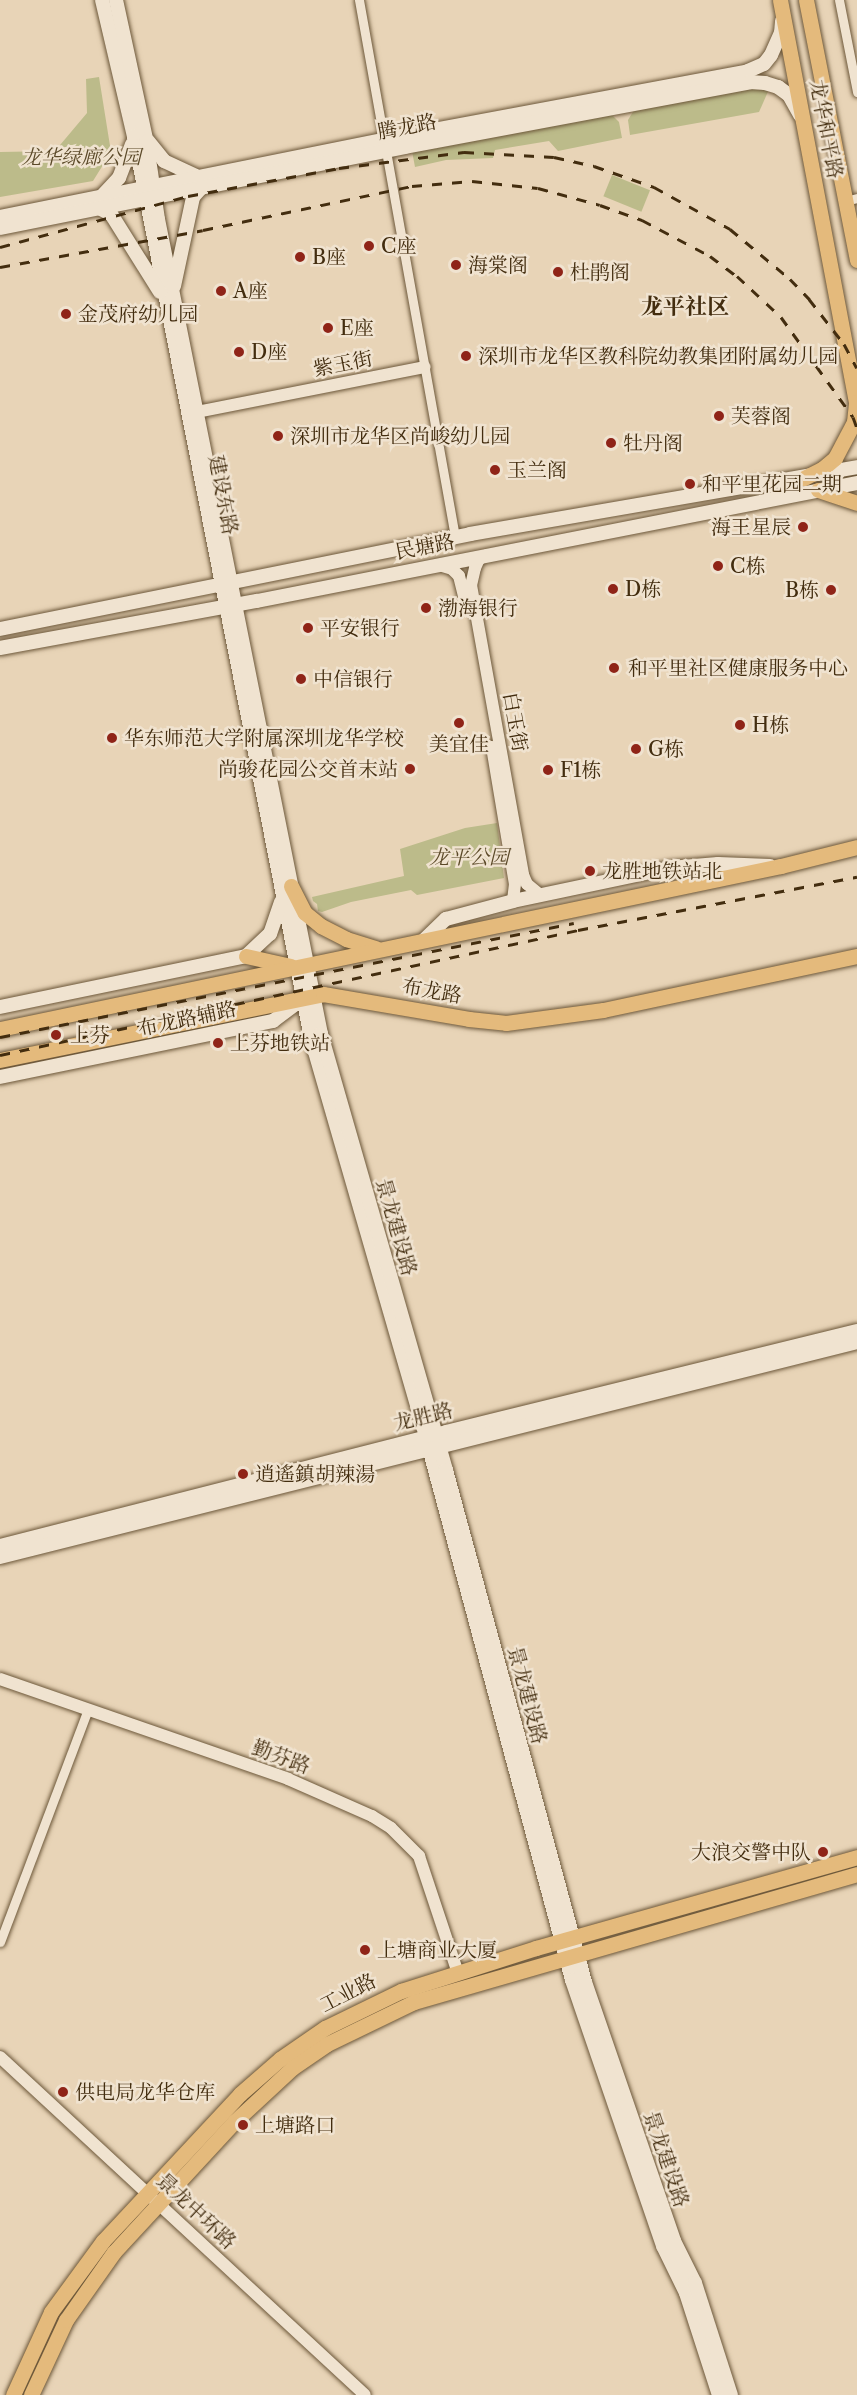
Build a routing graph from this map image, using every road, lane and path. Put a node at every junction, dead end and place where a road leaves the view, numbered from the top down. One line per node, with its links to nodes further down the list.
1 (102, 0): 10 (main road, 建设东路)
2 (116, 0): 10 (main road, 建设东路)
3 (359, 0): 11 (street)
4 (780, 0): 7 (main road, 龙华和平路)
5 (806, 0): 14 (main road, 龙华和平路)
6 (839, 0): 8 (street)
7 (783, 16): 9 (main road, 龙华和平路); 11 (main road, 腾龙路)
8 (857, 92)
9 (803, 122): 11 (main road, 腾龙路); 21 (main road, 龙华和平路)
10 (140, 137): 12 (main road); 13 (main road, 建设东路); 15 (main road)
11 (387, 145): 12 (main road, 腾龙路); 20 (street)
12 (200, 182): 13 (main road, 腾龙路); 19 (main road)
13 (149, 193): 15 (main road, 腾龙路); 19 (main road, 建设东路)
14 (851, 199): 18 (main road, 龙华和平路)
15 (100, 202): 16 (main road, 腾龙路); 17 (main road, 腾龙路); 19 (main road)
16 (0, 217)
17 (0, 228)
18 (857, 260)
19 (169, 296): 22 (main road, 建设东路); 31 (main road, 建设东路)
20 (426, 367): 22 (street, 紫玉街); 28 (street)
21 (856, 405): 24 (main road)
22 (197, 412): 31 (main road, 建设东路)
23 (857, 467): 24 (main road, 民塘路)
24 (804, 478): 28 (main road, 民塘路)
25 (857, 483): 26 (main road, 民塘路)
26 (818, 490): 27 (main road); 29 (main road, 民塘路)
27 (857, 503)
28 (455, 537): 31 (main road, 民塘路)
29 (487, 555): 30 (main road, 民塘路); 38 (street, 白玉街)
30 (438, 564): 32 (main road, 民塘路); 39 (street, 白玉街)
31 (226, 583): 32 (main road, 建设东路); 33 (main road, 民塘路)
32 (230, 606): 34 (main road, 民塘路); 37 (main road, 建设东路)
33 (0, 629)
34 (0, 648)
35 (857, 847): 36 (main road, 布龙路)
36 (781, 866): 38 (main road, 布龙路); 40 (main road, 布龙路)
37 (286, 892): 41 (main road); 42 (main road); 44 (main road, 建设东路)
38 (540, 895): 39 (main road, 布龙路)
39 (513, 901): 40 (main road)
40 (423, 941): 41 (main road, 布龙路)
41 (385, 949): 44 (main road, 布龙路)
42 (246, 956): 44 (main road); 46 (main road)
43 (857, 956): 45 (main road, 布龙路)
44 (302, 966): 45 (main road, 建设东路); 47 (main road, 布龙路)
45 (308, 997): 48 (main road, 布龙路); 49 (main road, 布龙路辅路); 52 (main road, 景龙建设路)
46 (0, 1006)
47 (0, 1029)
48 (0, 1060)
49 (0, 1077)
50 (857, 1331): 52 (main road, 龙胜路)
51 (857, 1342): 52 (main road, 龙胜路)
52 (432, 1441): 53 (main road, 龙胜路); 54 (main road, 龙胜路); 59 (main road, 景龙建设路)
53 (0, 1546)
54 (0, 1557)
55 (0, 1679): 56 (street, 勤芬路)
56 (88, 1708): 60 (street); 62 (street, 勤芬路)
57 (857, 1857): 59 (main road, 工业路)
58 (857, 1874): 61 (main road, 工业路)
59 (567, 1940): 61 (main road, 景龙建设路); 62 (main road, 工业路)
60 (0, 1942)
61 (572, 1957): 64 (main road, 工业路); 68 (main road, 景龙建设路); 69 (main road, 景龙建设路)
62 (458, 1973): 64 (main road, 工业路)
63 (0, 2057): 64 (street, 景龙中环路)
64 (152, 2197): 65 (main road, 工业路); 66 (main road, 工业路); 67 (street, 景龙中环路)
65 (13, 2395)
66 (31, 2395)
67 (365, 2395)
68 (719, 2395)
69 (731, 2395)

